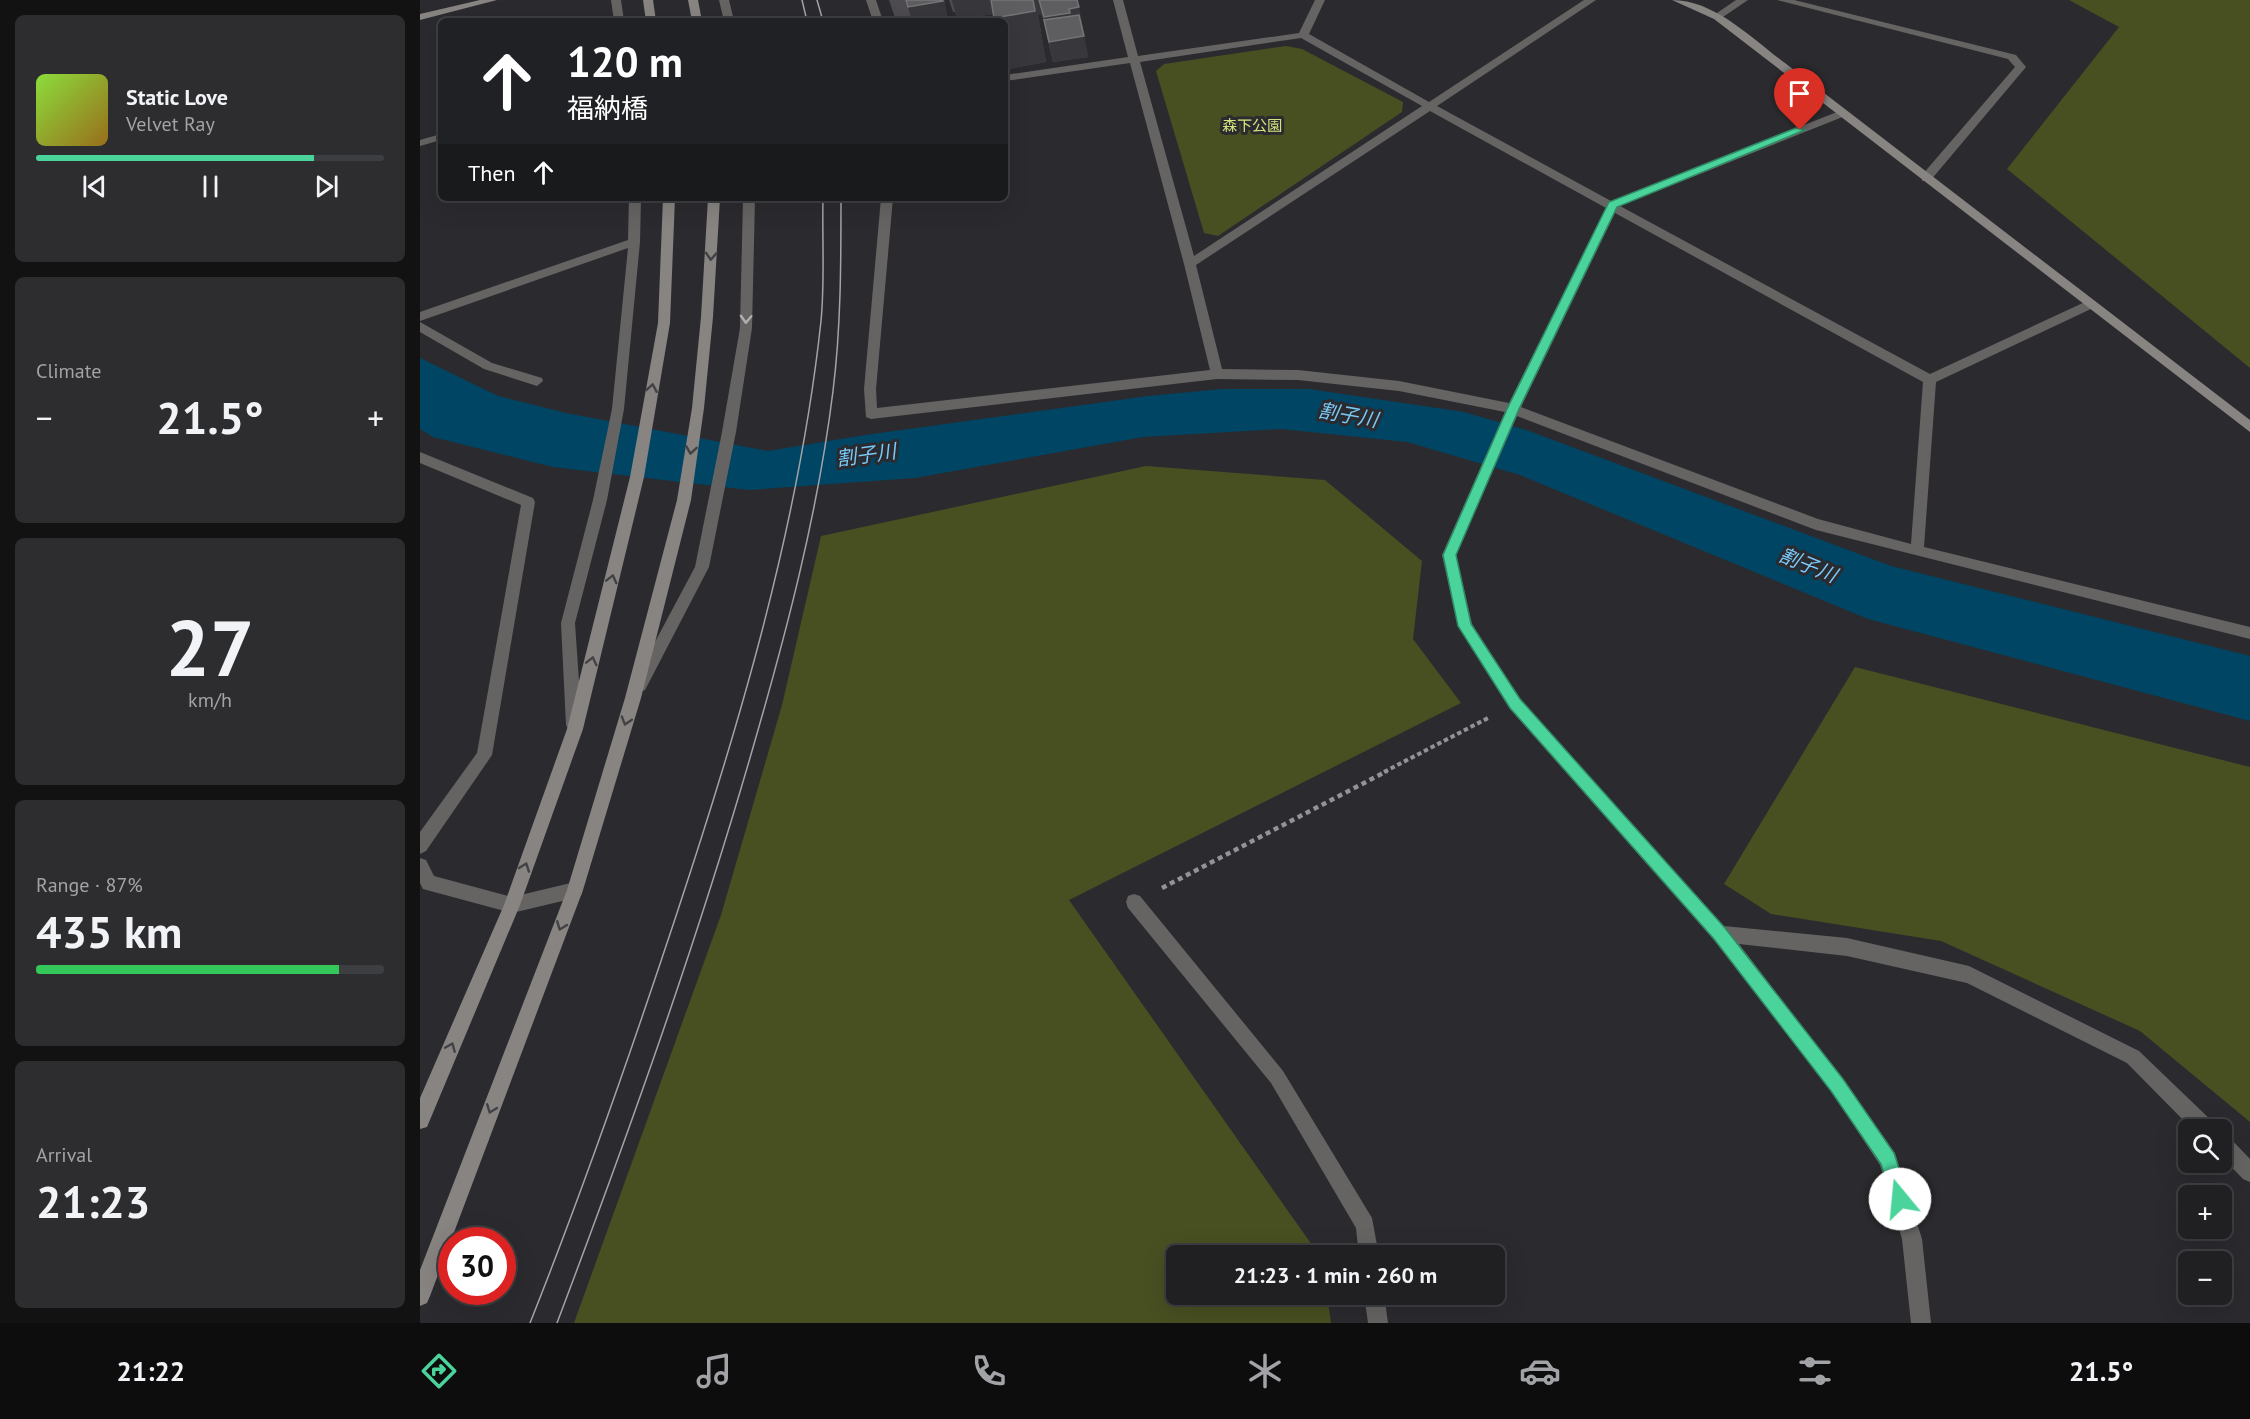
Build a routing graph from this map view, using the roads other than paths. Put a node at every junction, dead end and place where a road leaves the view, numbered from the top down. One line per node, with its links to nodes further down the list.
1 (492, 0): 13 (street)
2 (616, 0): 16 (street)
3 (648, 0): 17 (street)
4 (693, 0): 18 (street)
5 (724, 0): 19 (street)
6 (871, 0): 20 (street)
7 (1118, 0): 22 (street)
8 (1320, 0): 21 (street)
9 (1591, 0): 24 (street)
10 (1677, 0): 15 (street)
11 (1743, 0): 15 (street)
12 (1782, 0): 28 (street)
13 (477, 2): 14 (street)
14 (420, 17)
15 (1717, 17): 25 (street)
16 (619, 18)
17 (651, 18)
18 (696, 18)
19 (728, 18)
20 (877, 18)
21 (1303, 35): 22 (street); 24 (street)
22 (1133, 58): 23 (street); 36 (street)
23 (1008, 78)
24 (1429, 107): 34 (street); 36 (street)
25 (1841, 114): 28 (street); 34 (street)
26 (438, 138): 27 (street)
27 (420, 143)
28 (1926, 178): 37 (street)
29 (635, 201): 35 (street)
30 (669, 201): 49 (street, one-way to 30)
31 (714, 201): 48 (street, one-way to 48)
32 (749, 201): 48 (street, one-way to 48)
33 (887, 201): 40 (street)
34 (1613, 205): 41 (street); 43 (street)
35 (634, 242): 38 (street); 49 (street)
36 (1190, 264): 40 (street)
37 (2089, 305): 41 (street); 44 (street)
38 (420, 317)
39 (420, 326): 42 (street)
40 (1217, 374): 43 (street)
41 (1930, 380): 46 (street)
42 (537, 381)
43 (1513, 409): 46 (street); 55 (street)
44 (2250, 427)
45 (420, 457): 50 (street)
46 (1917, 551): 47 (street)
47 (2250, 633)
48 (633, 698): 52 (street, one-way to 52)
49 (574, 729): 54 (street, one-way to 49)
50 (420, 846)
51 (420, 866): 54 (street)
52 (575, 890): 54 (street); 61 (street, one-way to 61)
53 (1134, 902): 60 (street)
54 (512, 905): 57 (street, one-way to 54)
55 (1720, 934): 56 (street); 64 (street)
56 (2196, 1119)
57 (420, 1120)
58 (2232, 1154): 59 (street)
59 (2250, 1172)
60 (1368, 1245)
61 (420, 1296)
62 (1376, 1305): 63 (street)
63 (1378, 1323)
64 (1921, 1323)

